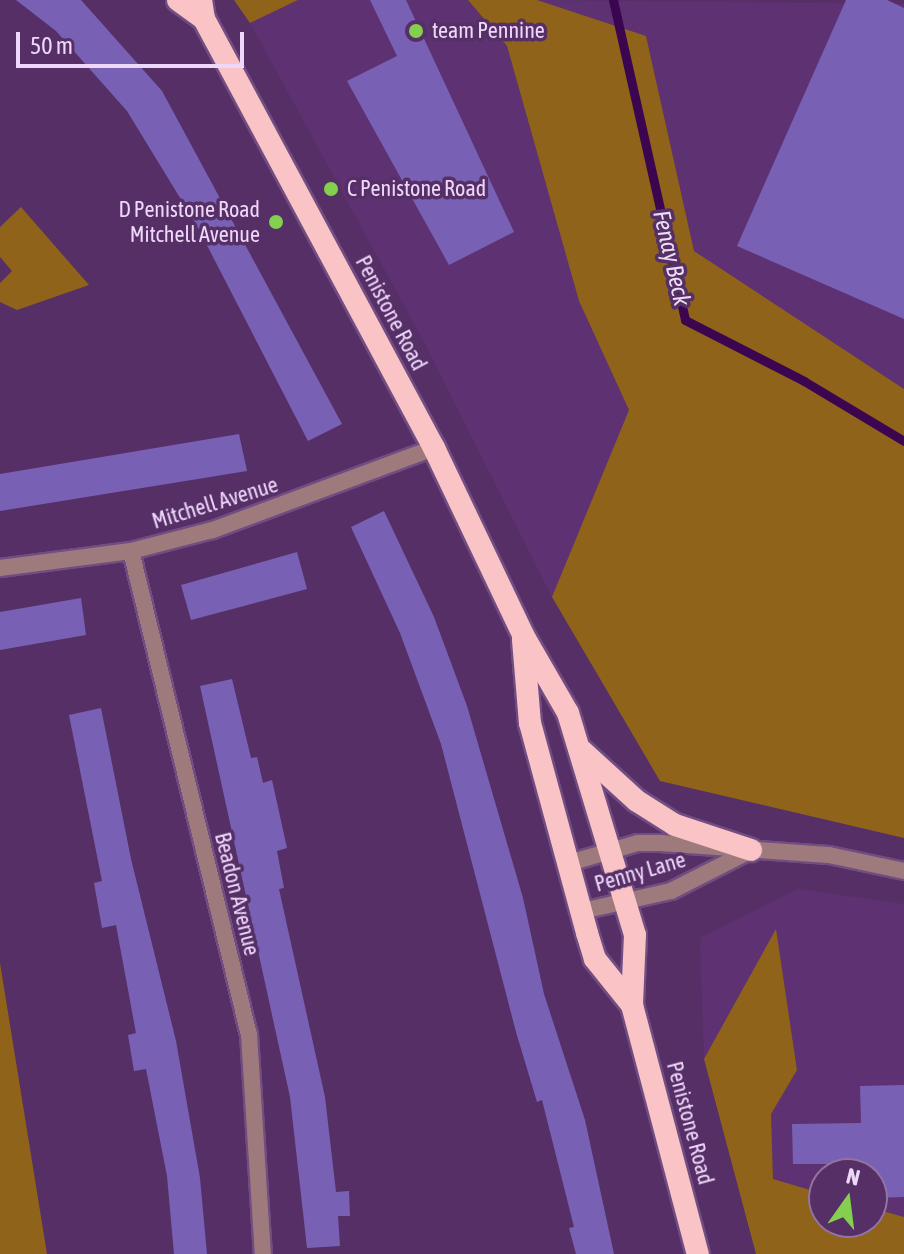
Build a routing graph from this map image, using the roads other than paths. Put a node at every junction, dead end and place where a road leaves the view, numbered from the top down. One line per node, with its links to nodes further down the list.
1 (178, 0): 2 (highway, Penistone Road)
2 (203, 10): 3 (highway, Penistone Road)
3 (434, 448): 4 (street, Mitchell Avenue); 6 (highway, Penistone Road)
4 (131, 551): 5 (street, Mitchell Avenue); 15 (street, Beadon Avenue)
5 (0, 568)
6 (523, 635): 7 (highway, Penistone Road); 10 (highway, Penistone Road)
7 (581, 750): 8 (highway); 9 (highway, Penistone Road)
8 (751, 850): 9 (street, Penny Lane); 11 (street, Penny Lane); 12 (street, Penny Lane)
9 (613, 851): 10 (street, Penny Lane); 12 (highway, Penistone Road)
10 (569, 863): 13 (highway, Penistone Road)
11 (904, 871)
12 (625, 901): 13 (street, Penny Lane); 14 (highway, Penistone Road)
13 (582, 911): 14 (highway, Penistone Road)
14 (632, 1005): 16 (highway, Penistone Road)
15 (263, 1254)
16 (698, 1254)

